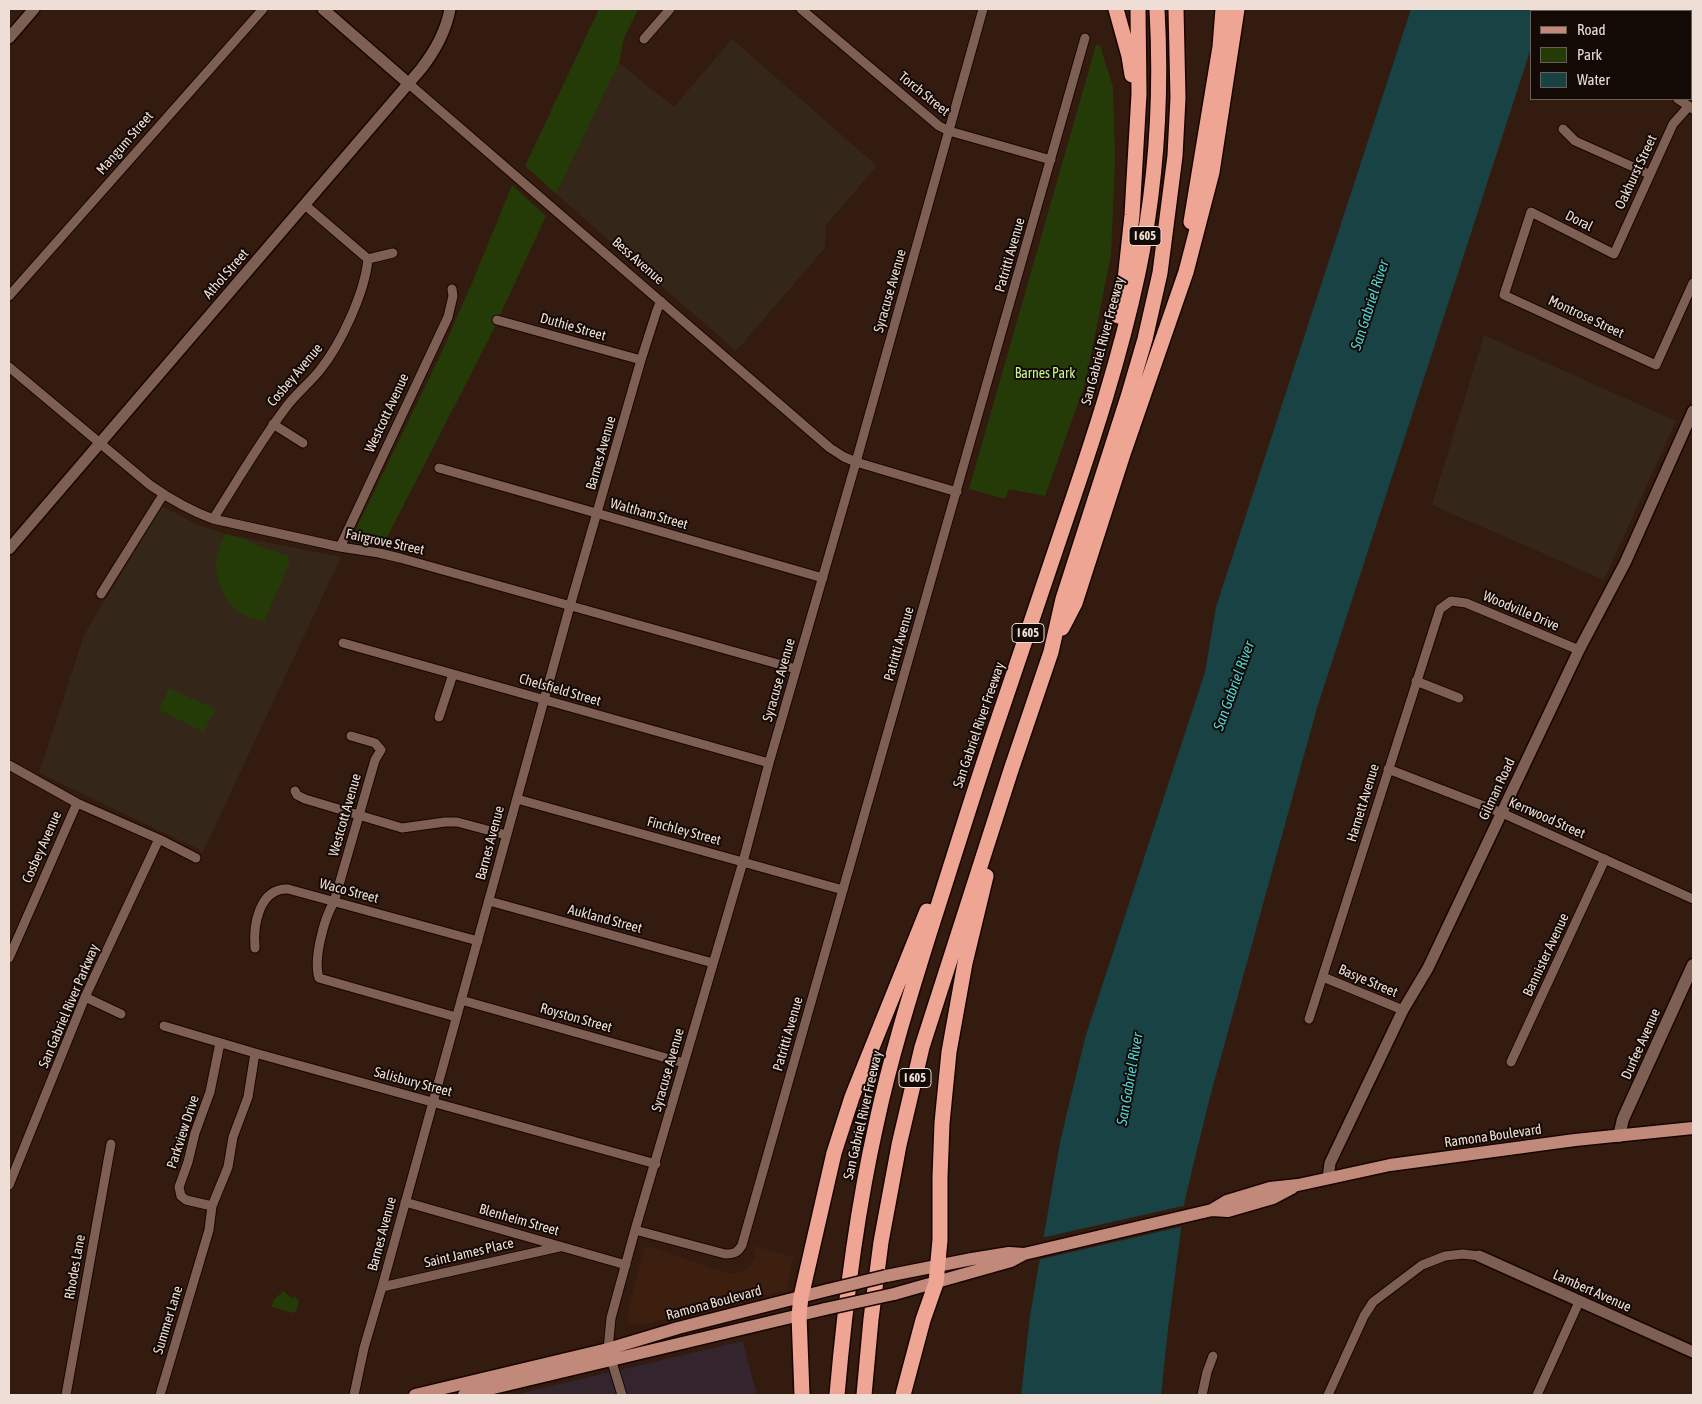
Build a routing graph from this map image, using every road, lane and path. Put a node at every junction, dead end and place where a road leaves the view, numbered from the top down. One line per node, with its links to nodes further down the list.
1 (34, 9): 14 (street)
2 (263, 9): 32 (street, Mangum Street)
3 (324, 9): 17 (street, Bess Avenue)
4 (450, 9): 17 (street, Athol Street)
5 (670, 9): 16 (street)
6 (802, 9): 21 (street, Torch Street)
7 (983, 9): 21 (street, Syracuse Avenue)
8 (1116, 9): 22 (highway)
9 (1138, 9): 22 (highway)
10 (1157, 9): 42 (highway, San Gabriel River Freeway / I 605)
11 (1176, 9): 57 (highway, I 605)
12 (1223, 9): 34 (highway)
13 (1237, 9): 34 (highway)
14 (9, 38)
15 (1085, 38): 23 (street, Patritti Avenue)
16 (644, 39)
17 (408, 83): 25 (street, Athol Street); 33 (street, Bess Avenue)
18 (1680, 100): 19 (street)
19 (1691, 107): 24 (street, Oakhurst Street)
20 (1563, 130): 24 (street)
21 (948, 131): 23 (street, Torch Street); 43 (street, Syracuse Avenue)
22 (1136, 136): 42 (highway)
23 (1051, 160): 45 (street, Patritti Avenue)
24 (1649, 174): 27 (street, Oakhurst Street)
25 (305, 205): 28 (street); 40 (street, Athol Street)
26 (393, 253): 28 (street)
27 (1614, 254): 31 (street, Doral)
28 (368, 259): 39 (street, Cosbey Avenue)
29 (1693, 284): 31 (street, Montrose Street)
30 (452, 289): 49 (street, Westcott Avenue)
31 (1504, 295)
32 (9, 296)
33 (661, 301): 36 (street, Barnes Avenue); 43 (street, Bess Avenue)
34 (1175, 302): 57 (highway)
35 (498, 320): 36 (street, Duthie Street)
36 (641, 360): 47 (street, Barnes Avenue)
37 (9, 367): 40 (street, Fairgrove Street)
38 (1693, 411): 56 (street, Gilman Road)
39 (274, 424): 41 (street, Cosbey Avenue); 48 (street, Cosbey Avenue)
40 (100, 443): 46 (street, Fairgrove Street); 50 (street, Athol Street)
41 (303, 443)
42 (1087, 456): 72 (highway, San Gabriel River Freeway / I 605)
43 (856, 462): 45 (street, Bess Avenue); 51 (street, Syracuse Avenue)
44 (439, 468): 47 (street, Waltham Street)
45 (957, 492): 80 (street, Patritti Avenue)
46 (163, 494): 48 (street, Fairgrove Street); 52 (street)
47 (598, 514): 51 (street, Waltham Street); 54 (street, Barnes Avenue)
48 (213, 519): 49 (street, Fairgrove Street)
49 (340, 547): 54 (street, Fairgrove Street)
50 (9, 549)
51 (823, 578): 58 (street, Syracuse Avenue)
52 (100, 594)
53 (1452, 601): 56 (street, Woodville Drive); 60 (street, Harnett Avenue)
54 (570, 606): 58 (street, Fairgrove Street); 62 (street, Barnes Avenue)
55 (342, 643): 59 (street, Chelsfield Street)
56 (1579, 650): 73 (street, Gilman Road)
57 (1051, 652): 68 (highway, I 605)
58 (796, 669): 65 (street, Syracuse Avenue)
59 (452, 674): 62 (street, Chelsfield Street); 63 (street)
60 (1416, 681): 61 (street); 67 (street, Harnett Avenue)
61 (1458, 698)
62 (545, 700): 65 (street, Chelsfield Street); 70 (street, Barnes Avenue)
63 (439, 718)
64 (351, 736): 74 (street, Westcott Avenue)
65 (769, 763): 79 (street, Syracuse Avenue)
66 (9, 765): 71 (street)
67 (1388, 768): 73 (street, Kerrwood Street); 89 (street, Harnett Avenue)
68 (1011, 770): 114 (highway); 132 (highway, I 605)
69 (295, 791): 74 (street)
70 (517, 799): 75 (street, Barnes Avenue); 79 (street, Finchley Street)
71 (77, 803): 76 (street); 86 (street, Cosbey Avenue)
72 (968, 810): 118 (highway); 131 (highway, San Gabriel River Freeway / I 605)
73 (1502, 813): 78 (street, Kerrwood Street); 92 (street, Gilman Road)
74 (359, 815): 75 (street); 83 (street, Westcott Avenue)
75 (506, 835): 82 (street, Barnes Avenue)
76 (159, 839): 77 (street); 90 (street, San Gabriel River Parkway)
77 (196, 858)
78 (1605, 859): 81 (street, Kerrwood Street); 99 (street, Bannister Avenue)
79 (743, 862): 80 (street, Finchley Street); 87 (street, Syracuse Avenue)
80 (843, 890): 110 (street, Patritti Avenue)
81 (1693, 899)
82 (489, 901): 84 (street, Barnes Avenue); 87 (street, Aukland Street)
83 (334, 902): 84 (street, Waco Street); 85 (street, Waco Street); 94 (street, Westcott Avenue)
84 (478, 941): 91 (street, Barnes Avenue)
85 (255, 948)
86 (9, 958)
87 (713, 963): 100 (street, Syracuse Avenue)
88 (1693, 965): 103 (main road, Durfee Avenue)
89 (1323, 977): 92 (street, Basye Street); 95 (street, Harnett Avenue)
90 (86, 997): 93 (street); 107 (street, San Gabriel River Parkway)
91 (461, 1000): 94 (street, Barnes Avenue); 100 (street, Royston Street)
92 (1403, 1010): 106 (street, Gilman Road)
93 (121, 1014)
94 (456, 1017): 101 (street, Barnes Avenue)
95 (1309, 1019)
96 (164, 1026): 97 (street, Salisbury Street)
97 (220, 1043): 98 (street, Salisbury Street); 109 (street, Parkview Drive)
98 (255, 1053): 101 (street, Salisbury Street); 109 (street)
99 (1511, 1062)
100 (684, 1063): 105 (street, Syracuse Avenue)
101 (433, 1102): 105 (street, Salisbury Street); 108 (street, Barnes Avenue)
102 (1693, 1128): 103 (main road, Ramona Boulevard)
103 (1619, 1136): 106 (main road, Ramona Boulevard)
104 (111, 1144): 124 (street, Rhodes Lane)
105 (656, 1164): 110 (street, Syracuse Avenue)
106 (1328, 1178): 112 (main road, Ramona Boulevard)
107 (9, 1185)
108 (405, 1202): 111 (street, Blenheim Street); 117 (street, Barnes Avenue)
109 (212, 1206): 125 (street, Summer Lane)
110 (635, 1230): 115 (street, Syracuse Avenue)
111 (562, 1246): 115 (street, Blenheim Street); 117 (street, Saint James Place)
112 (1024, 1254): 114 (main road, Ramona Boulevard); 116 (main road, Ramona Boulevard)
113 (1479, 1256): 119 (street, Lambert Avenue); 135 (street)
114 (938, 1264): 116 (highway); 118 (main road, Ramona Boulevard, bridge)
115 (626, 1265): 122 (street, Syracuse Avenue)
116 (936, 1283): 120 (main road, Ramona Boulevard, bridge); 133 (highway)
117 (382, 1287): 126 (street, Barnes Avenue)
118 (801, 1297): 120 (highway); 122 (main road, Ramona Boulevard)
119 (1579, 1302): 121 (street, Lambert Avenue); 136 (street)
120 (800, 1315): 122 (main road, Ramona Boulevard); 130 (highway)
121 (1693, 1352)
122 (610, 1354): 127 (main road, Ramona Boulevard); 128 (main road, Ramona Boulevard); 129 (street)
123 (1213, 1356): 134 (street)
124 (66, 1395)
125 (160, 1395)
126 (354, 1395)
127 (415, 1395)
128 (464, 1395)
129 (622, 1395)
130 (802, 1395)
131 (837, 1395)
132 (864, 1395)
133 (903, 1395)
134 (1202, 1395)
135 (1328, 1395)
136 (1536, 1395)

